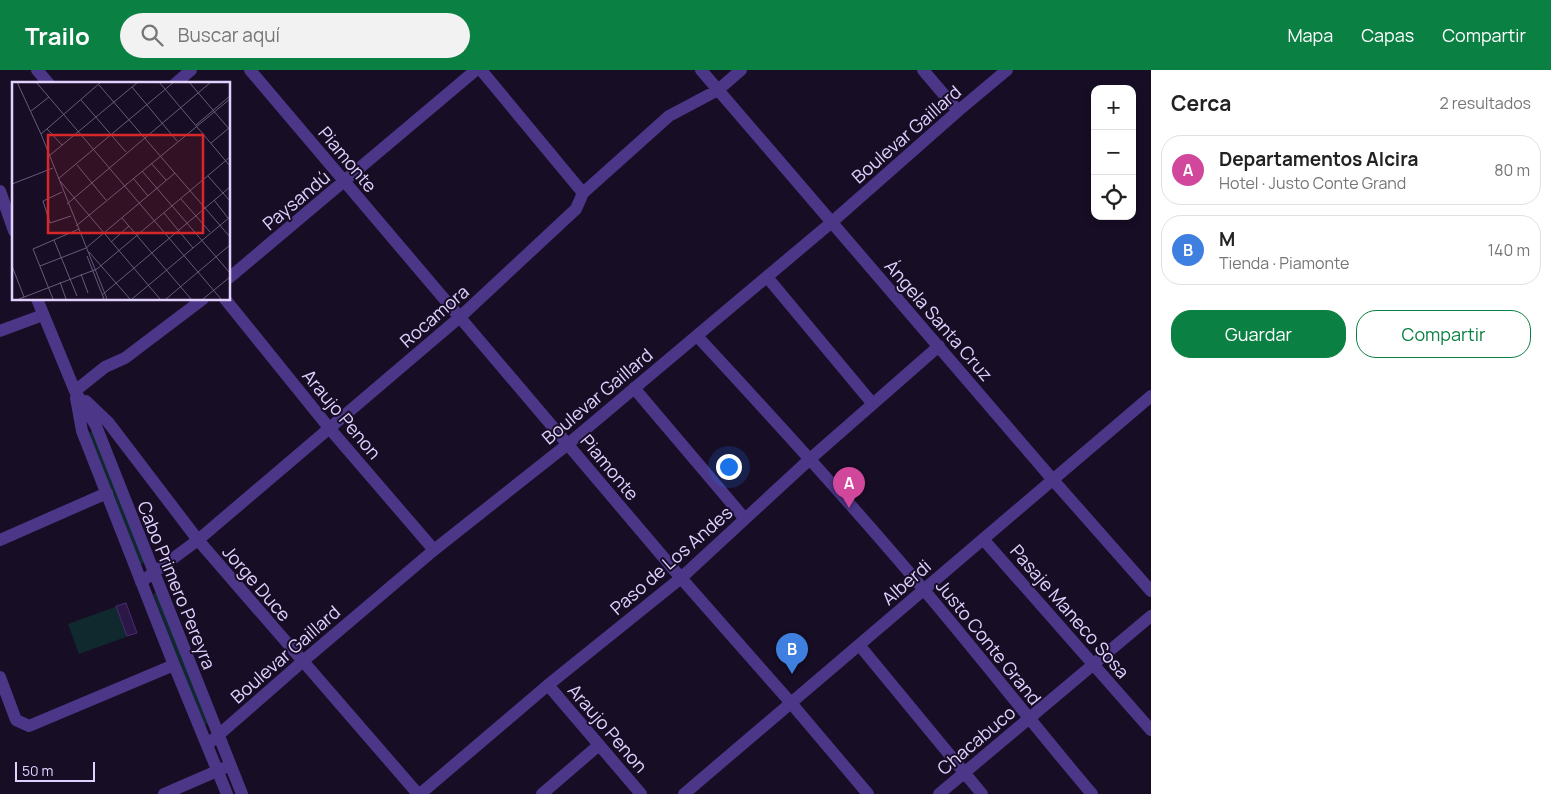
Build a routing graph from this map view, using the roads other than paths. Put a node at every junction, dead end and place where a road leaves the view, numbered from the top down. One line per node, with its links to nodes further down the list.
1 (37, 70): 10 (street)
2 (191, 70): 11 (street)
3 (250, 70): 14 (street, Piamonte)
4 (476, 70): 14 (street, Paysandú)
5 (481, 70): 16 (street)
6 (701, 70): 12 (street, Ángela Santa Cruz)
7 (741, 70): 12 (street, Rocamora)
8 (924, 70): 13 (street)
9 (1008, 70): 13 (street, Boulevar Gaillard)
10 (47, 82)
11 (177, 82)
12 (718, 90): 16 (street, Rocamora); 17 (street, Ángela Santa Cruz)
13 (958, 111): 17 (street, Boulevar Gaillard)
14 (344, 182): 19 (street, Paysandú); 25 (street, Piamonte)
15 (0, 191): 18 (street)
16 (583, 193): 25 (street, Rocamora)
17 (832, 222): 20 (street, Boulevar Gaillard); 28 (street, Ángela Santa Cruz)
18 (12, 225)
19 (230, 277)
20 (768, 277): 27 (street, Boulevar Gaillard); 32 (street)
21 (37, 300): 24 (street, Cabo Primero Pereyra)
22 (202, 300): 30 (street)
23 (225, 300): 33 (street, Araujo Penon)
24 (43, 315): 26 (street); 30 (street, Cabo Primero Pereyra)
25 (460, 317): 33 (street, Rocamora); 34 (street, Piamonte)
26 (0, 331)
27 (697, 336): 29 (street, Boulevar Gaillard); 35 (street, Justo Conte Grand)
28 (938, 346): 32 (street, Paso de Los Andes); 36 (street, Ángela Santa Cruz)
29 (634, 388): 34 (street, Boulevar Gaillard); 38 (street)
30 (75, 391): 37 (street, Cabo Primero Pereyra); 41 (street, Jorge Duce); 43 (street, Cabo Primero Pereyra)
31 (1151, 396): 36 (street, Alberdi)
32 (872, 403): 35 (street, Paso de Los Andes)
33 (330, 428): 41 (street, Rocamora); 42 (street, Araujo Penon)
34 (568, 444): 42 (street, Boulevar Gaillard); 44 (street, Piamonte)
35 (810, 459): 38 (street, Paso de Los Andes); 46 (street, Justo Conte Grand)
36 (1052, 480): 39 (street, Alberdi); 47 (street, Ángela Santa Cruz)
37 (107, 493): 40 (street); 45 (street, Cabo Primero Pereyra)
38 (745, 519): 44 (street, Paso de Los Andes)
39 (983, 538): 46 (street, Alberdi); 51 (street, Pasaje Maneco Sosa)
40 (0, 540)
41 (198, 540): 43 (street, Rocamora); 50 (street, Jorge Duce)
42 (434, 550): 50 (street, Boulevar Gaillard)
43 (153, 574): 45 (street, Rocamora); 58 (street, Cabo Primero Pereyra)
44 (681, 578): 54 (street, Paso de Los Andes); 55 (street, Piamonte)
45 (141, 582): 52 (street, Cabo Primero Pereyra)
46 (924, 590): 49 (street, Alberdi); 56 (street, Justo Conte Grand)
47 (1151, 591)
48 (1151, 616): 51 (street, Chacabuco)
49 (860, 646): 55 (street, Alberdi); 63 (street)
50 (302, 662): 58 (street, Boulevar Gaillard); 67 (street, Jorge Duce)
51 (1094, 664): 56 (street, Chacabuco); 57 (street, Pasaje Maneco Sosa)
52 (174, 665): 53 (street); 59 (street, Cabo Primero Pereyra)
53 (0, 677)
54 (548, 685): 60 (street, Araujo Penon); 67 (street, Paso de Los Andes)
55 (791, 702): 70 (street, Alberdi); 71 (street, Piamonte)
56 (1029, 719): 63 (street, Chacabuco); 74 (street, Justo Conte Grand)
57 (1151, 730)
58 (219, 734): 59 (street, Boulevar Gaillard); 61 (street, Cabo Primero Pereyra)
59 (207, 745): 62 (street, Cabo Primero Pereyra)
60 (599, 745): 68 (street); 69 (street, Araujo Penon)
61 (231, 764): 62 (street); 66 (street, Cabo Primero Pereyra)
62 (218, 772): 64 (street); 65 (street, Cabo Primero Pereyra)
63 (964, 773): 72 (street, Chacabuco); 73 (street)
64 (164, 794)
65 (227, 794)
66 (242, 794)
67 (419, 794)
68 (542, 794)
69 (641, 794)
70 (684, 794)
71 (868, 794)
72 (939, 794)
73 (982, 794)
74 (1092, 794)

